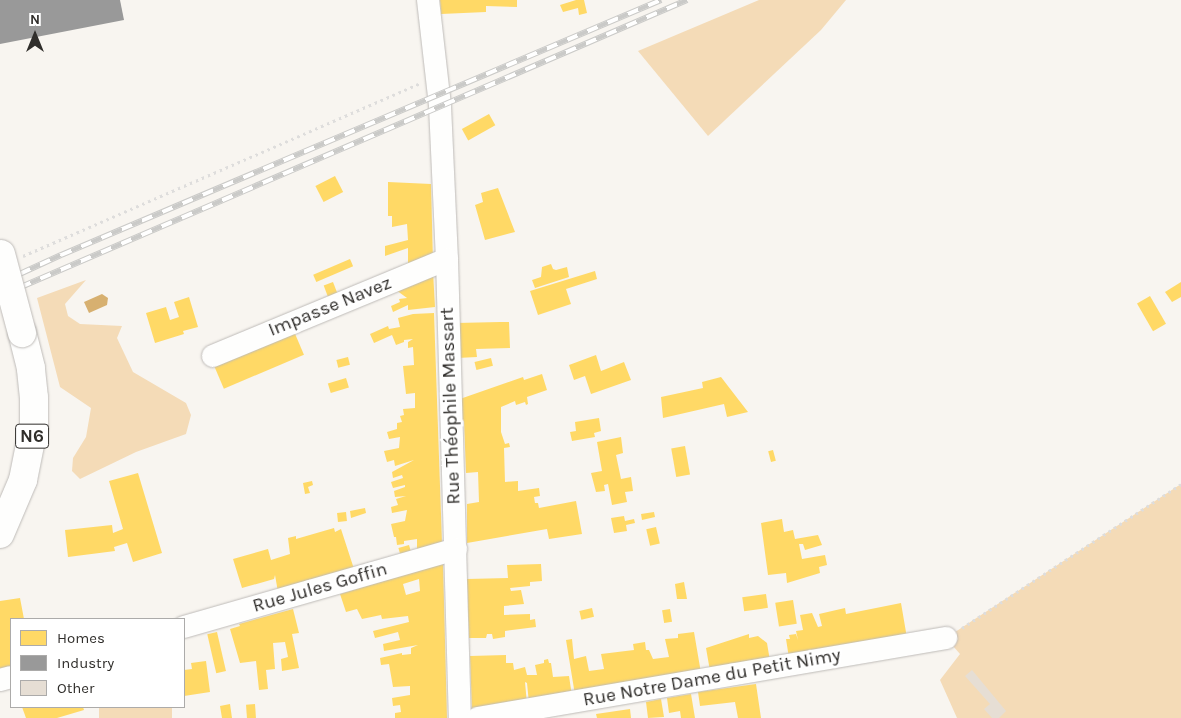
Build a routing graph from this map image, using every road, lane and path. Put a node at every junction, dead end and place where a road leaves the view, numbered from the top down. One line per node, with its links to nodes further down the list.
1 (428, 0): 2 (street, Rue Théophile Massart)
2 (438, 85): 3 (path); 5 (street, Rue Théophile Massart)
3 (32, 252)
4 (0, 253): 8 (main road, N6, bridge)
5 (447, 259): 6 (street, Impasse Navez); 9 (street, Rue Théophile Massart)
6 (213, 356)
7 (1181, 484): 11 (path)
8 (0, 534)
9 (456, 549): 10 (street, Rue Jules Goffin); 12 (street, Rue Théophile Massart)
10 (185, 627)
11 (946, 638): 13 (street, Rue Notre Dame du Petit Nimy)
12 (460, 718)
13 (478, 718)

